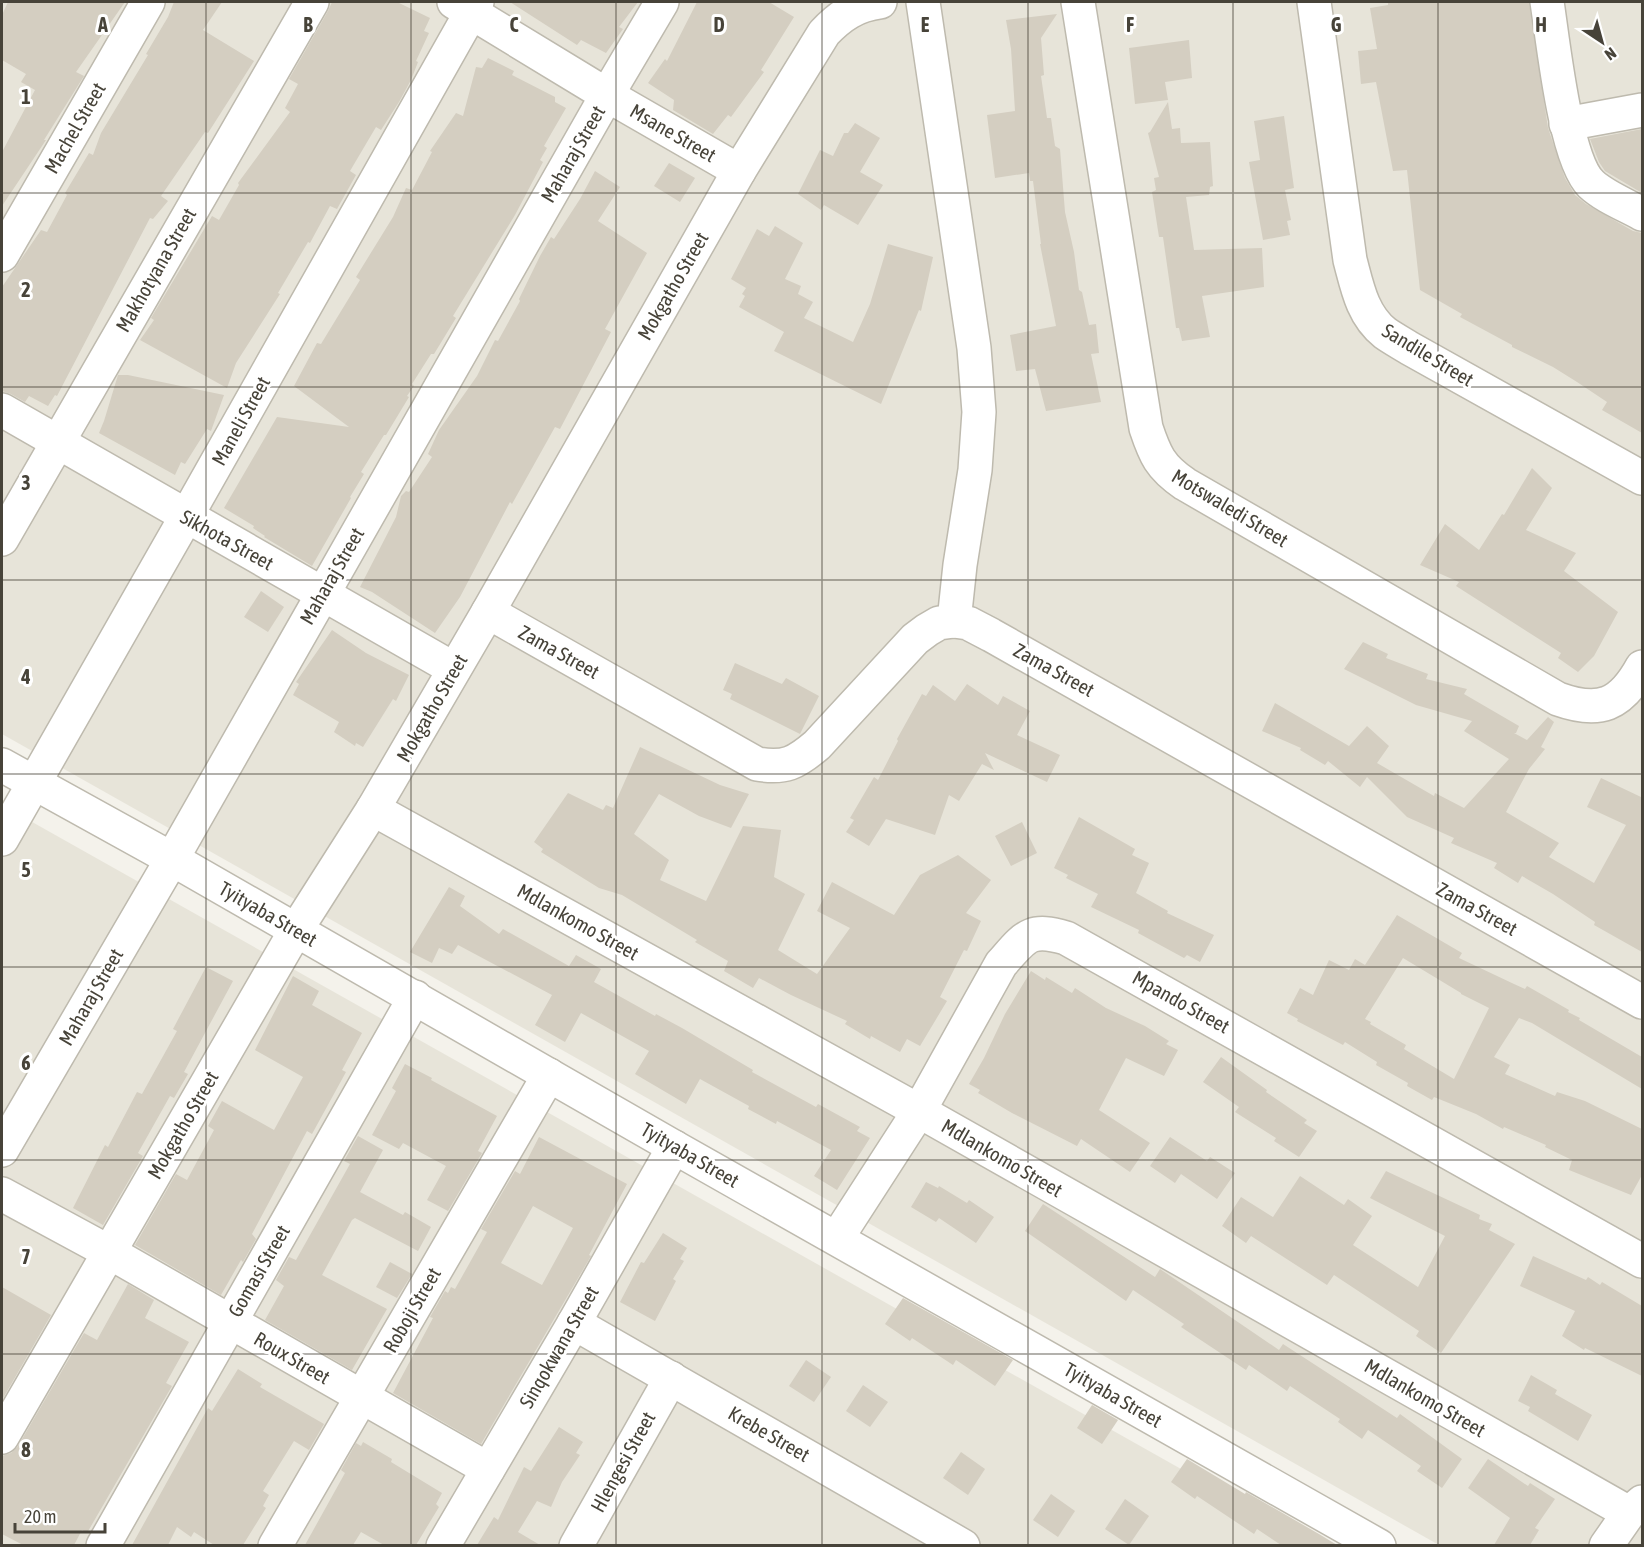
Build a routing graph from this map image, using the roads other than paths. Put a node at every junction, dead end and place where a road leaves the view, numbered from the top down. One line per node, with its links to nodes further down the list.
1 (148, 2): 15 (street, Machel Street)
2 (312, 2): 17 (street, Makhotyana Street)
3 (662, 2): 10 (street, Maharaj Street)
4 (879, 2): 13 (street, Mokgatho Street)
5 (923, 2): 23 (street)
6 (1078, 2): 24 (street, Motswaledi Street)
7 (1314, 2): 18 (street, Sandile Street)
8 (1547, 2): 12 (street)
9 (468, 5): 10 (street, Msane Street); 19 (street, Maneli Street)
10 (607, 95): 13 (street, Msane Street); 21 (street, Maharaj Street)
11 (1642, 110): 12 (street)
12 (1566, 124): 14 (street)
13 (739, 171): 22 (street, Mokgatho Street)
14 (1642, 214)
15 (2, 255)
16 (2, 410): 17 (street, Sikhota Street)
17 (56, 443): 19 (street, Sikhota Street); 20 (street, Makhotyana Street)
18 (1642, 478)
19 (186, 517): 21 (street, Sikhota Street); 27 (street, Maneli Street)
20 (2, 538)
21 (322, 594): 25 (street, Sikhota Street); 30 (street, Maharaj Street)
22 (488, 612): 23 (street, Zama Street); 25 (street, Mokgatho Street)
23 (954, 621): 33 (street, Zama Street)
24 (1642, 667)
25 (454, 669): 28 (street, Mokgatho Street)
26 (2, 765): 27 (street, Tyityaba Street)
27 (34, 783): 29 (street, Maneli Street); 30 (street, Tyityaba Street)
28 (373, 809): 31 (street, Mokgatho Street); 35 (street, Mdlankomo Street)
29 (2, 839)
30 (172, 859): 31 (street, Tyityaba Street); 37 (street, Maharaj Street)
31 (296, 930): 32 (street, Tyityaba Street); 40 (street, Mokgatho Street)
32 (416, 997): 34 (street, Tyityaba Street); 42 (street, Gomasi Street)
33 (1642, 1002)
34 (549, 1075): 36 (street, Tyityaba Street); 45 (street, Roboji Street)
35 (918, 1111): 39 (street, Mpando Street); 41 (street, Mpando Street); 48 (street, Mdlankomo Street)
36 (674, 1147): 39 (street, Tyityaba Street); 43 (street, Sinqokwana Street)
37 (2, 1150)
38 (2, 1194): 40 (street, Roux Street)
39 (837, 1238): 49 (street, Tyityaba Street)
40 (109, 1252): 42 (street, Roux Street); 46 (street, Mokgatho Street)
41 (1642, 1261)
42 (230, 1323): 45 (street, Roux Street); 50 (street, Gomasi Street)
43 (574, 1323): 44 (street, Krebe Street); 47 (street, Sinqokwana Street)
44 (670, 1378): 53 (street, Hlengesi Street); 54 (street, Krebe Street)
45 (361, 1398): 47 (street, Roux Street); 51 (street, Roboji Street)
46 (2, 1437)
47 (488, 1469): 52 (street, Sinqokwana Street)
48 (1636, 1508): 55 (street)
49 (1368, 1543)
50 (103, 1545)
51 (274, 1545)
52 (443, 1545)
53 (576, 1545)
54 (963, 1545)
55 (1606, 1545)

